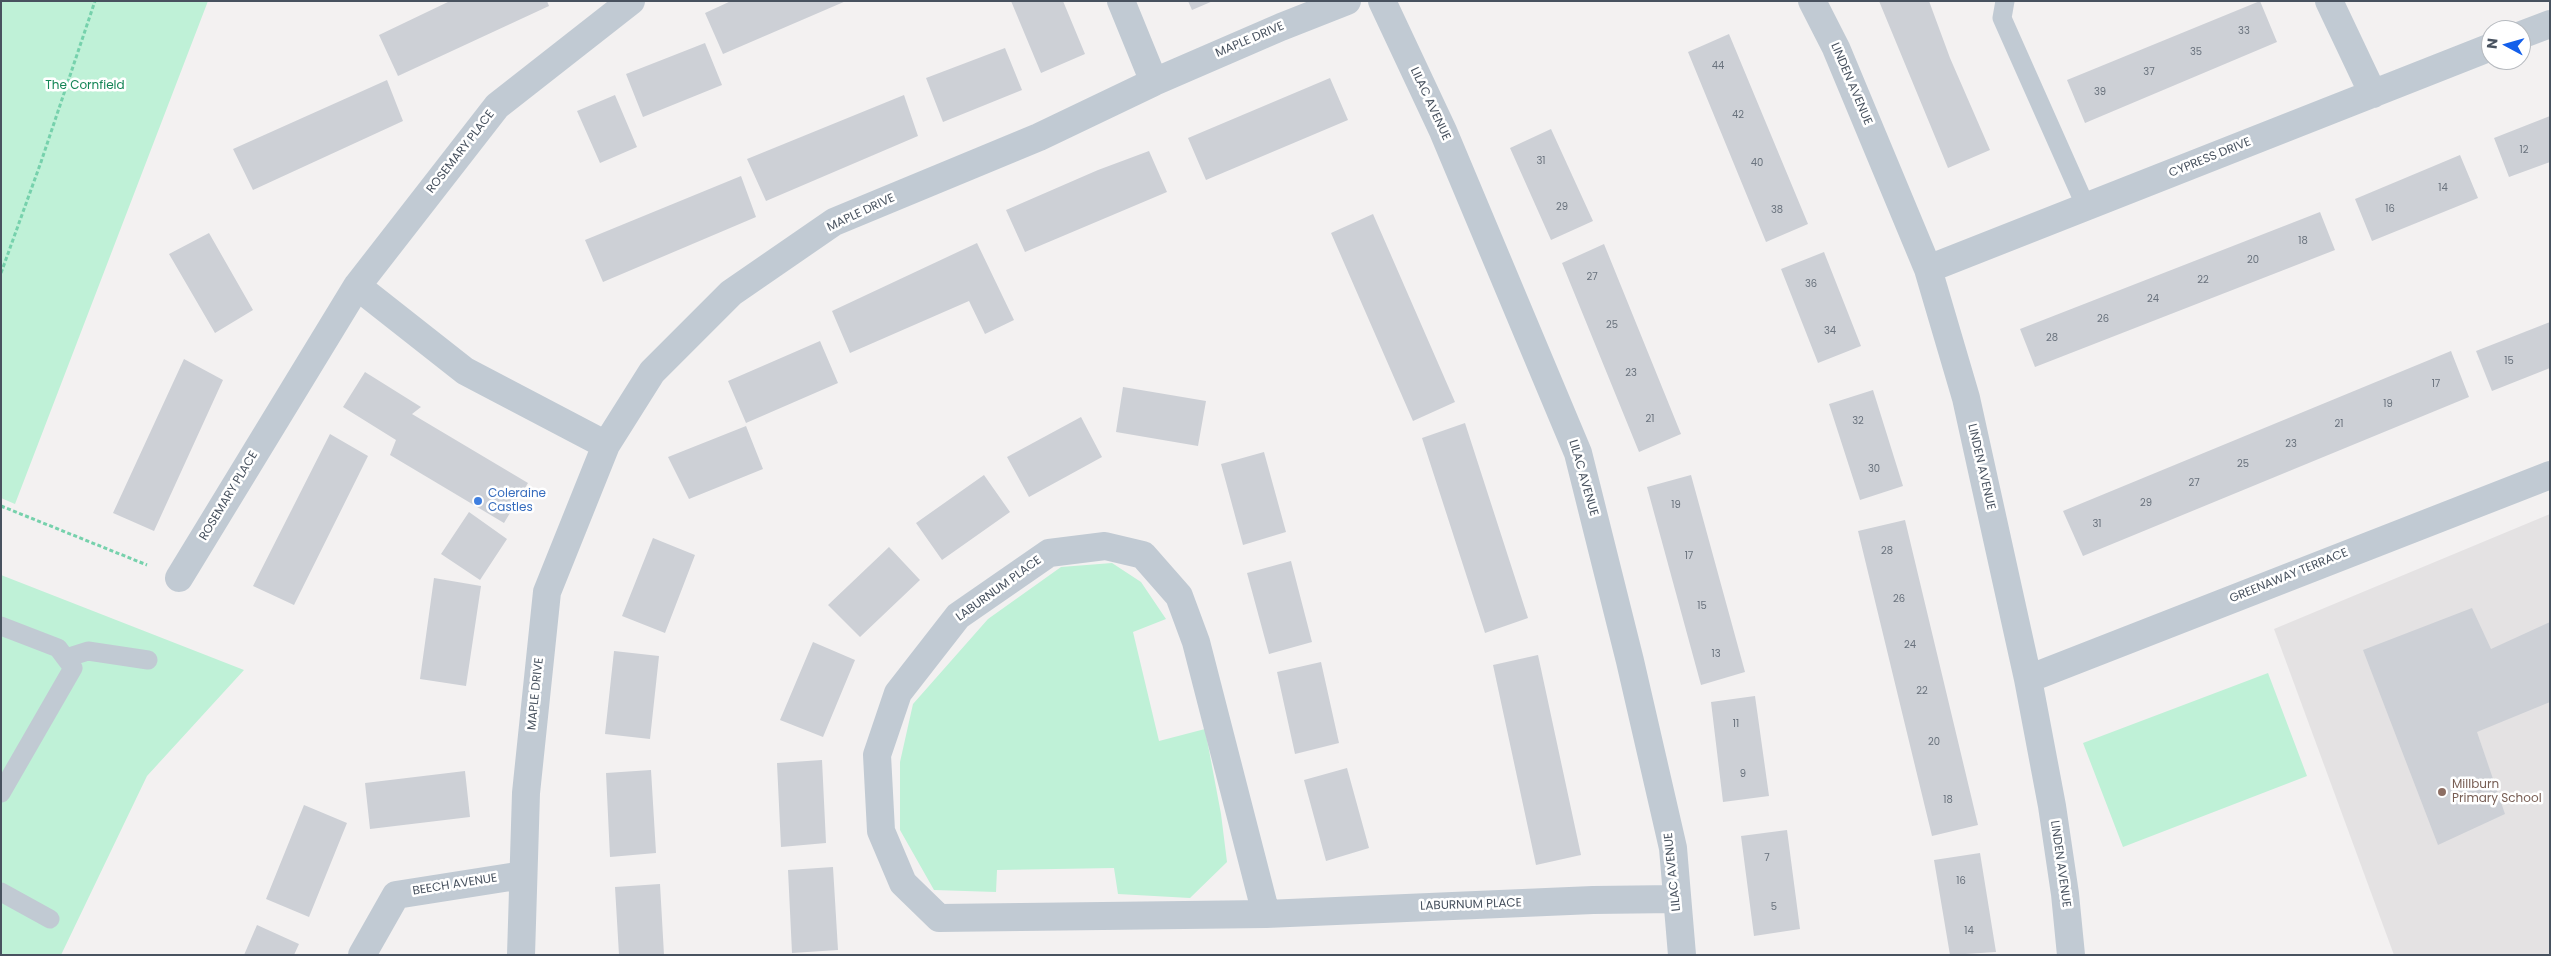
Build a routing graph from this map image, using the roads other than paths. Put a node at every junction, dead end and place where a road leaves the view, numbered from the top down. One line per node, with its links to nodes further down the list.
1 (631, 1): 15 (street, ROSEMARY PLACE)
2 (1121, 1): 11 (street)
3 (1347, 1): 11 (street, MAPLE DRIVE)
4 (1382, 1): 26 (street, LILAC AVENUE)
5 (1812, 1): 14 (street, LINDEN AVENUE)
6 (2006, 1): 13 (lane)
7 (2329, 1): 12 (street)
8 (2550, 24): 9 (street)
9 (2531, 31)
10 (2481, 51): 12 (street, CYPRESS DRIVE)
11 (1154, 82): 16 (street, MAPLE DRIVE)
12 (2373, 94): 13 (street, CYPRESS DRIVE)
13 (2086, 207): 14 (street, CYPRESS DRIVE)
14 (1928, 269): 22 (street, LINDEN AVENUE)
15 (357, 286): 16 (street); 18 (street, ROSEMARY PLACE)
16 (606, 445): 24 (street, MAPLE DRIVE)
17 (2550, 475): 22 (street, GREENAWAY TERRACE)
18 (179, 578)
19 (1, 626): 20 (lane)
20 (66, 658): 21 (lane); 23 (lane)
21 (148, 660)
22 (2028, 679): 32 (street, LINDEN AVENUE)
23 (1, 793)
24 (523, 875): 29 (street, BEECH AVENUE); 30 (street, MAPLE DRIVE)
25 (1, 892): 28 (lane)
26 (1676, 899): 27 (street, LABURNUM PLACE); 31 (street, LILAC AVENUE)
27 (1266, 914): 27 (street, LABURNUM PLACE)
28 (50, 919)
29 (362, 955)
30 (520, 955)
31 (1682, 955)
32 (2071, 955)

